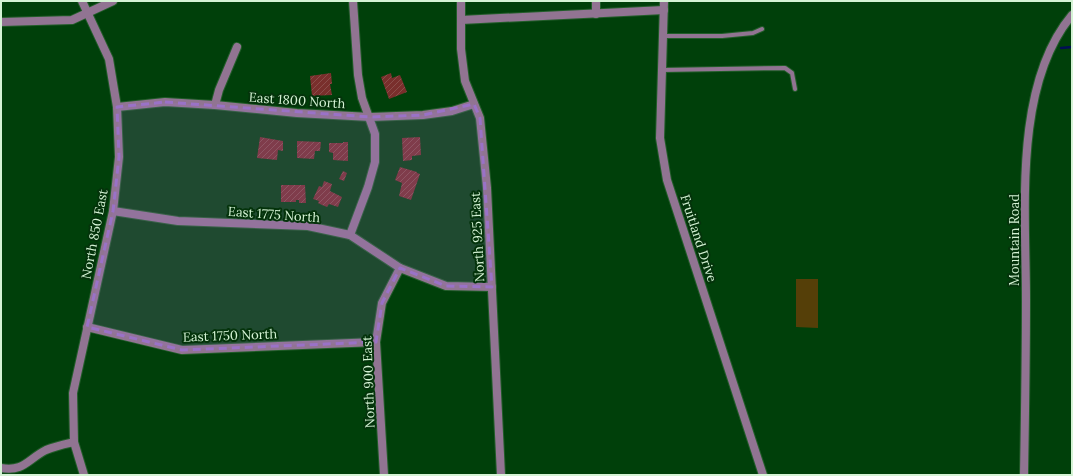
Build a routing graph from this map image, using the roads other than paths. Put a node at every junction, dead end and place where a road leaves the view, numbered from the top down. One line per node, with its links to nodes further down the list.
1 (82, 1): 8 (street, North 850 East)
2 (113, 1): 8 (street)
3 (353, 1): 21 (street)
4 (461, 1): 11 (street, North 925 East)
5 (596, 1): 9 (street)
6 (664, 1): 7 (street, Fruitland Drive)
7 (664, 10): 9 (street); 14 (street, Fruitland Drive)
8 (87, 14): 12 (street); 20 (street, North 850 East)
9 (596, 14): 11 (street)
10 (1072, 15): 34 (street, Mountain Road)
11 (461, 20): 18 (street, North 925 East)
12 (1, 22)
13 (762, 29): 14 (lane)
14 (663, 36): 16 (street, Fruitland Drive)
15 (237, 47): 19 (street)
16 (662, 70): 17 (lane); 33 (street, Fruitland Drive)
17 (795, 89)
18 (474, 104): 21 (street, East 1800 North); 25 (street, North 925 East)
19 (215, 105): 20 (street, East 1800 North); 21 (street, East 1800 North)
20 (117, 106): 22 (street, North 850 East)
21 (370, 117): 23 (street)
22 (113, 211): 23 (street, East 1775 North); 26 (street, North 850 East)
23 (350, 235): 24 (street, East 1775 North)
24 (400, 268): 25 (street, East 1775 North); 27 (street, North 900 East)
25 (492, 287): 32 (street, North 925 East)
26 (87, 327): 27 (street, East 1750 North); 28 (street, North 850 East)
27 (376, 342): 31 (street, North 900 East)
28 (74, 442): 29 (street); 30 (street, North 850 East)
29 (1, 468)
30 (84, 475)
31 (384, 475)
32 (501, 475)
33 (763, 475)
34 (1024, 475)

